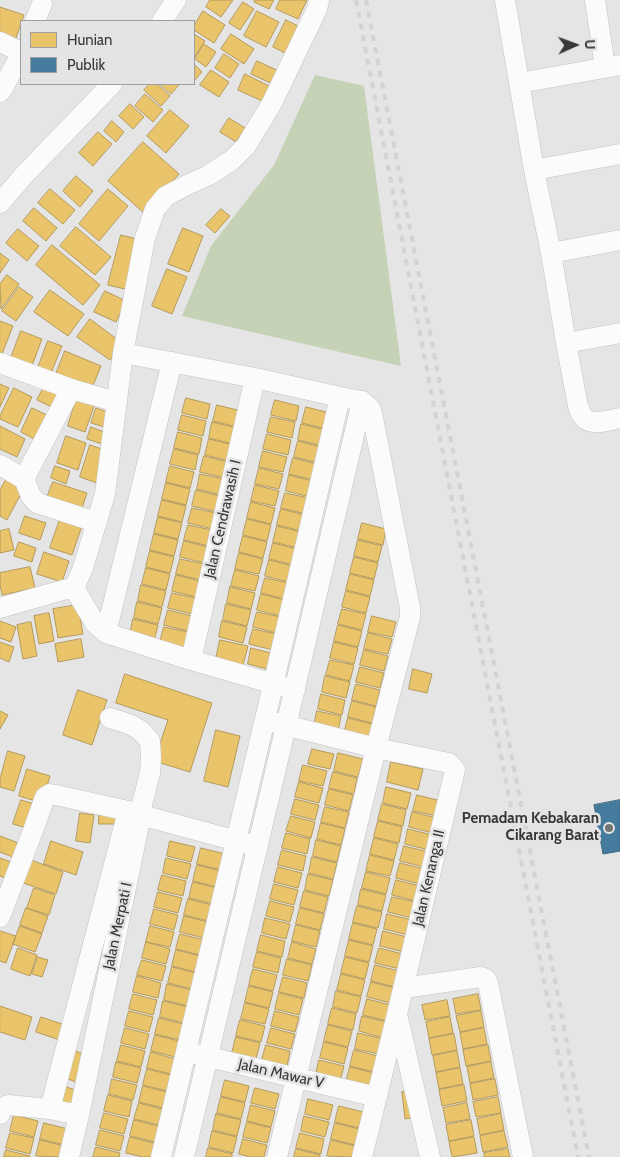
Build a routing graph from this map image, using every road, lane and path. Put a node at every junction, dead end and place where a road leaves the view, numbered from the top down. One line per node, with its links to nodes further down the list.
1 (176, 0): 5 (street)
2 (319, 0): 20 (street)
3 (505, 0): 10 (street)
4 (594, 0): 9 (street)
5 (163, 20)
6 (0, 42): 7 (street)
7 (20, 52)
8 (20, 55): 12 (street)
9 (613, 66): 10 (street)
10 (519, 83): 14 (street)
11 (111, 85): 15 (street)
12 (0, 92)
13 (620, 154): 14 (street)
14 (534, 170): 17 (street)
15 (0, 203)
16 (620, 240): 17 (street)
17 (551, 254): 19 (street)
18 (620, 333): 19 (street)
19 (566, 342): 28 (street)
20 (124, 353): 21 (street); 27 (street)
21 (172, 362): 23 (street); 34 (street)
22 (0, 363): 24 (street)
23 (255, 378): 25 (street); 35 (street, Jalan Cendrawasih I)
24 (71, 389): 27 (street); 30 (street)
25 (340, 397): 26 (street); 36 (street)
26 (362, 401): 37 (street); 41 (street)
27 (117, 402): 31 (street)
28 (620, 418)
29 (0, 465): 30 (street)
30 (24, 479): 31 (street)
31 (96, 522): 32 (street)
32 (74, 588): 33 (street); 34 (street)
33 (0, 608)
34 (106, 633): 35 (street)
35 (191, 660): 36 (street)
36 (273, 685): 37 (street); 39 (street)
37 (295, 690): 40 (street)
38 (110, 718): 42 (street, Jalan Merpati I)
39 (265, 720): 40 (street, Jalan Kenanga II); 43 (street)
40 (286, 726): 41 (street, Jalan Kenanga II); 44 (street)
41 (376, 748): 46 (street, Jalan Kenanga II); 50 (street)
42 (134, 813): 43 (street); 45 (street); 52 (street); 54 (street, Jalan Merpati I)
43 (236, 841): 44 (street); 48 (street)
44 (258, 846): 49 (street)
45 (0, 917)
46 (403, 988): 47 (street, Jalan Kenanga II); 61 (street)
47 (398, 1014): 51 (street, Jalan Kenanga II); 60 (street)
48 (186, 1052): 49 (street, Jalan Mawar V); 56 (street)
49 (208, 1057): 50 (street, Jalan Mawar V); 57 (street)
50 (296, 1078): 51 (street, Jalan Mawar V); 58 (street)
51 (377, 1097): 59 (street, Jalan Kenanga II)
52 (50, 1109): 53 (street); 54 (street)
53 (0, 1114)
54 (79, 1115): 55 (street, Jalan Merpati I)
55 (69, 1157)
56 (161, 1157)
57 (184, 1157)
58 (277, 1157)
59 (362, 1157)
60 (430, 1157)
61 (523, 1157)

